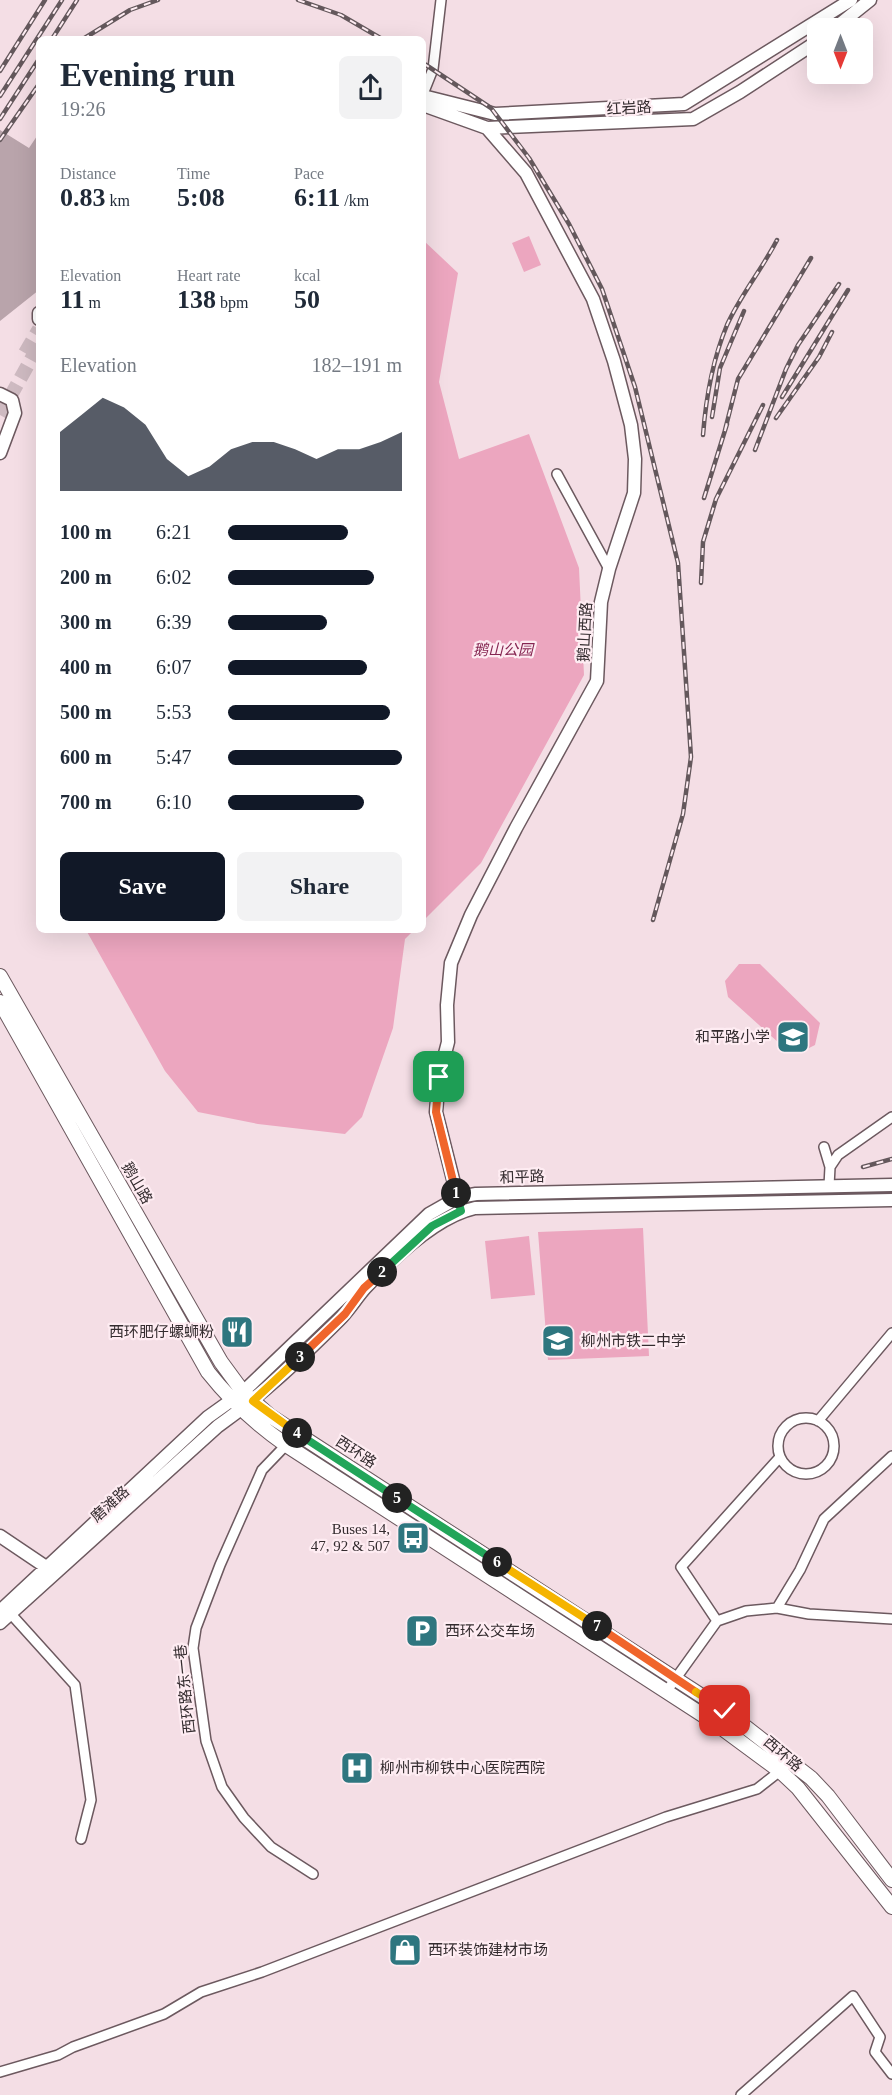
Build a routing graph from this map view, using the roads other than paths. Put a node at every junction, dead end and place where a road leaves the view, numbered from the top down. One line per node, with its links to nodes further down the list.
1 (441, 0): 6 (street)
2 (851, 0): 7 (main road)
3 (870, 0): 4 (main road)
4 (848, 18)
5 (807, 48): 9 (main road, 红岩路)
6 (426, 93)
7 (426, 100)
8 (426, 101): 9 (main road, 红岩路)
9 (487, 128): 13 (main road, 鹅山西路)
10 (0, 394): 11 (main road)
11 (0, 453)
12 (557, 474): 13 (street)
13 (609, 569): 21 (main road, 鹅山西路)
14 (0, 976): 25 (main road, 鹅山路)
15 (0, 1002): 25 (main road, 鹅山路)
16 (892, 1116): 18 (street)
17 (824, 1147): 18 (street)
18 (830, 1167): 20 (street)
19 (892, 1185): 20 (main road, 和平路)
20 (829, 1186): 21 (main road, 和平路)
21 (458, 1198): 23 (main road, 鹅山西路); 25 (main road, 和平路)
22 (892, 1200): 23 (main road, 和平路)
23 (461, 1211): 25 (main road, 和平路)
24 (892, 1333): 26 (street)
25 (242, 1401): 27 (main road, 西环路); 31 (main road, 磨滩路); 37 (main road, 西环路)
26 (818, 1421): 29 (street); 29 (street)
27 (286, 1445): 38 (main road, 西环路); 41 (street, 西环路东一巷)
28 (892, 1456): 32 (street)
29 (780, 1457): 35 (street)
30 (0, 1536): 31 (main road)
31 (51, 1570): 33 (main road, 磨滩路)
32 (777, 1608): 34 (street); 35 (street)
33 (5, 1612): 36 (main road, 磨滩路); 40 (street)
34 (892, 1619)
35 (717, 1621): 37 (street)
36 (0, 1623)
37 (675, 1679): 38 (street); 42 (main road, 西环路)
38 (666, 1692): 39 (main road, 西环路)
39 (780, 1771): 43 (main road, 西环路); 44 (street)
40 (81, 1839)
41 (313, 1874)
42 (892, 1880)
43 (892, 1907)
44 (0, 2072)
45 (892, 2074): 46 (street)
46 (741, 2095)

